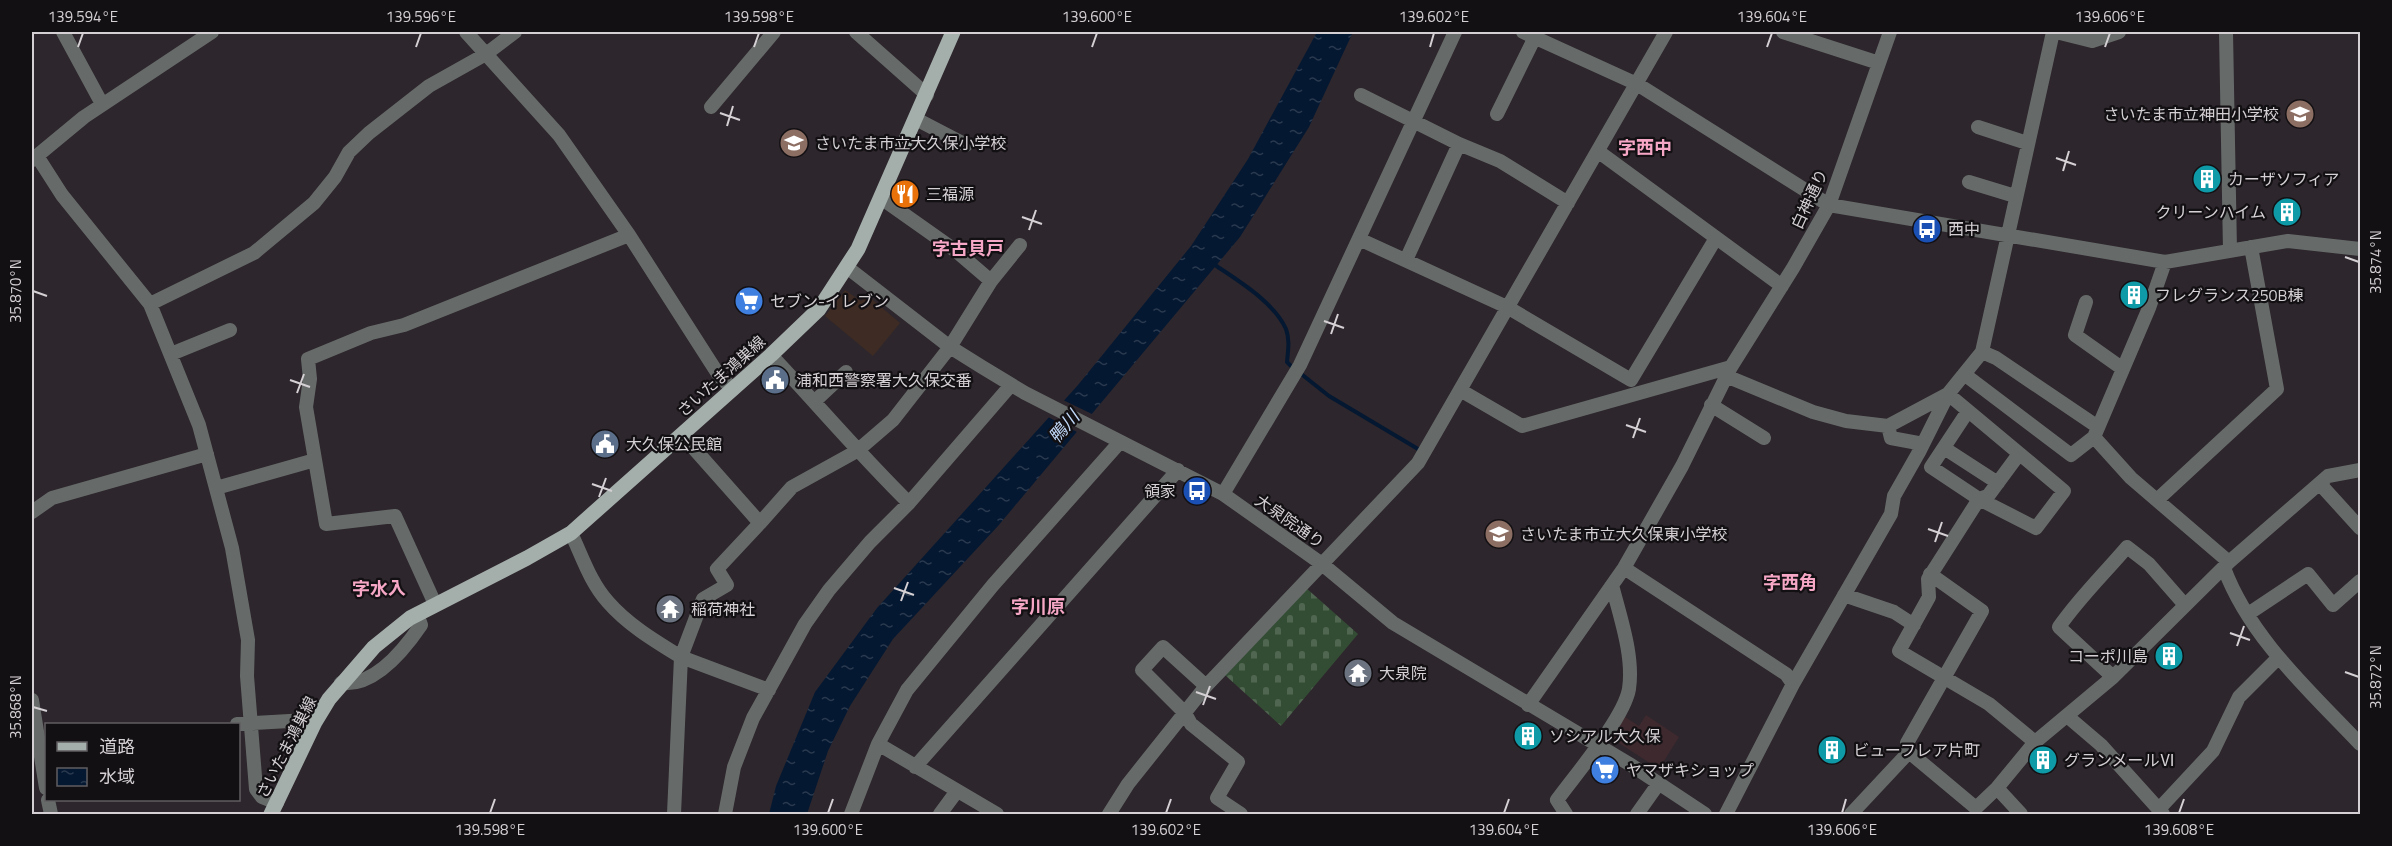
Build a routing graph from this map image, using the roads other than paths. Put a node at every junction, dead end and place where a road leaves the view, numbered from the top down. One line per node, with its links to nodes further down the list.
1 (63, 32): 21 (street)
2 (212, 32): 21 (street)
3 (466, 32): 16 (street)
4 (515, 32): 16 (street)
5 (774, 32): 22 (street)
6 (856, 32): 19 (street)
7 (953, 32): 19 (main road, さいたま鴻巣線)
8 (1455, 32): 25 (street)
9 (1666, 32): 18 (street)
10 (1890, 32): 17 (street, 白神通り)
11 (2054, 32): 12 (street); 27 (street)
12 (2119, 32)
13 (2226, 32): 44 (street)
14 (1790, 33): 17 (street)
15 (1529, 34): 18 (street); 23 (street)
16 (486, 54): 38 (street); 51 (street)
17 (1880, 63): 36 (street, 白神通り)
18 (1637, 84): 30 (street); 36 (street)
19 (927, 95): 24 (main road, さいたま鴻巣線)
20 (1361, 95): 25 (street)
21 (102, 104): 31 (street)
22 (711, 107)
23 (1497, 114)
24 (916, 119): 29 (street); 34 (main road, さいたま鴻巣線)
25 (1413, 121): 28 (street); 40 (street)
26 (1978, 127): 27 (street)
27 (2027, 143): 33 (street)
28 (1459, 144): 35 (street); 45 (street)
29 (966, 145)
30 (1599, 152): 35 (street); 39 (street)
31 (34, 158): 51 (street)
32 (1969, 182): 33 (street)
33 (2015, 196): 37 (street)
34 (881, 198): 47 (main road, さいたま鴻巣線); 48 (street)
35 (1568, 203): 52 (street)
36 (1829, 205): 37 (street); 49 (street, 白神通り)
37 (2007, 234): 46 (street); 55 (street)
38 (629, 235): 63 (street); 79 (street)
39 (1716, 238): 49 (street); 52 (street)
40 (1359, 239): 45 (street); 85 (street)
41 (1020, 245): 48 (street)
42 (2251, 248): 43 (street); 44 (street); 87 (street)
43 (2361, 249)
44 (2230, 251): 46 (street)
45 (1406, 260): 52 (street)
46 (2164, 262): 58 (street)
47 (848, 268): 54 (street, 大泉院通り); 57 (main road, さいたま鴻巣線)
48 (991, 281): 54 (street)
49 (1782, 286): 60 (street, 白神通り)
50 (2086, 302): 58 (street)
51 (150, 304): 56 (street)
52 (1507, 307): 64 (street)
53 (230, 330): 56 (street)
54 (950, 347): 62 (street, 大泉院通り); 75 (street)
55 (1982, 352): 61 (street); 70 (street)
56 (171, 354): 77 (street)
57 (771, 356): 63 (main road, さいたま鴻巣線); 66 (street)
58 (2123, 369): 70 (street)
59 (846, 372): 66 (street)
60 (1728, 372): 64 (street); 67 (street, 白神通り); 69 (street)
61 (1964, 374): 65 (street); 70 (street)
62 (1011, 385): 73 (street, 大泉院通り); 88 (street)
63 (733, 389): 71 (main road, さいたま鴻巣線)
64 (1460, 390): 93 (street)
65 (1948, 394): 68 (street); 69 (street); 76 (street)
66 (815, 401): 75 (street)
67 (1711, 405): 72 (street); 95 (street, 白神通り)
68 (1968, 411): 74 (street); 78 (street)
69 (1888, 426): 76 (street)
70 (2096, 432): 87 (street)
71 (682, 435): 90 (street); 92 (main road, さいたま鴻巣線)
72 (1764, 438)
73 (1114, 439): 80 (street, 大泉院通り); 121 (street)
74 (1944, 448): 82 (street); 86 (street)
75 (857, 451): 88 (street); 90 (street)
76 (1919, 452): 99 (street)
77 (207, 453): 84 (street); 89 (street)
78 (2019, 454): 82 (street); 86 (street)
79 (315, 460): 84 (street); 100 (street)
80 (1178, 470): 85 (street, 大泉院通り); 126 (street)
81 (2361, 470): 83 (street)
82 (1998, 483): 86 (street)
83 (2320, 484): 91 (street); 94 (street)
84 (216, 488): 118 (street)
85 (1223, 494): 93 (street, 大泉院通り)
86 (1979, 499): 96 (street)
87 (2157, 500): 94 (street)
88 (909, 503): 112 (street)
89 (32, 512)
90 (760, 523): 105 (street)
91 (2361, 528)
92 (571, 532): 100 (main road, さいたま鴻巣線); 105 (street)
93 (1322, 564): 111 (street); 114 (street, 大泉院通り)
94 (2226, 565): 101 (street); 103 (street)
95 (1624, 568): 98 (street, 白神通り); 110 (street)
96 (1930, 574): 104 (street); 107 (street)
97 (2361, 581): 103 (street)
98 (1612, 585): 114 (street, 白神通り); 122 (street)
99 (1844, 595): 104 (street); 110 (street)
100 (435, 604): 102 (main road, さいたま鴻巣線)
101 (2184, 604): 108 (street); 108 (street)
102 (417, 614): 109 (main road, さいたま鴻巣線); 109 (street)
103 (2248, 614): 106 (street)
104 (1914, 625): 107 (street)
105 (681, 657): 112 (street); 133 (street)
106 (2278, 658): 123 (street); 132 (street)
107 (1946, 677): 120 (street); 125 (street)
108 (2113, 677): 116 (street)
109 (341, 683): 117 (main road, さいたま鴻巣線)
110 (1793, 684): 143 (street)
111 (1206, 686): 115 (street); 115 (street)
112 (769, 690): 134 (street)
113 (32, 700): 124 (street)
114 (1528, 705): 122 (street, 大泉院通り)
115 (1185, 713): 138 (street); 139 (street)
116 (2067, 716): 120 (street); 132 (street)
117 (315, 722): 118 (street); 131 (main road, さいたま鴻巣線)
118 (253, 723): 119 (street); 131 (street)
119 (240, 724)
120 (2036, 742): 129 (street)
121 (878, 744): 126 (street); 135 (street)
122 (1597, 744): 128 (street, 大泉院通り); 140 (street)
123 (2361, 744)
124 (43, 747): 127 (street)
125 (1909, 752): 129 (street); 144 (street)
126 (915, 767): 130 (street)
127 (45, 774)
128 (1659, 783): 141 (street); 142 (street, 大泉院通り)
129 (1997, 788): 145 (street)
130 (957, 791): 136 (street); 137 (street)
131 (274, 809)
132 (2161, 812)
133 (674, 814)
134 (725, 814)
135 (851, 814)
136 (940, 814)
137 (997, 814)
138 (1109, 814)
139 (1241, 814)
140 (1566, 814)
141 (1637, 814)
142 (1706, 814)
143 (1726, 814)
144 (1851, 814)
145 (2022, 814)

